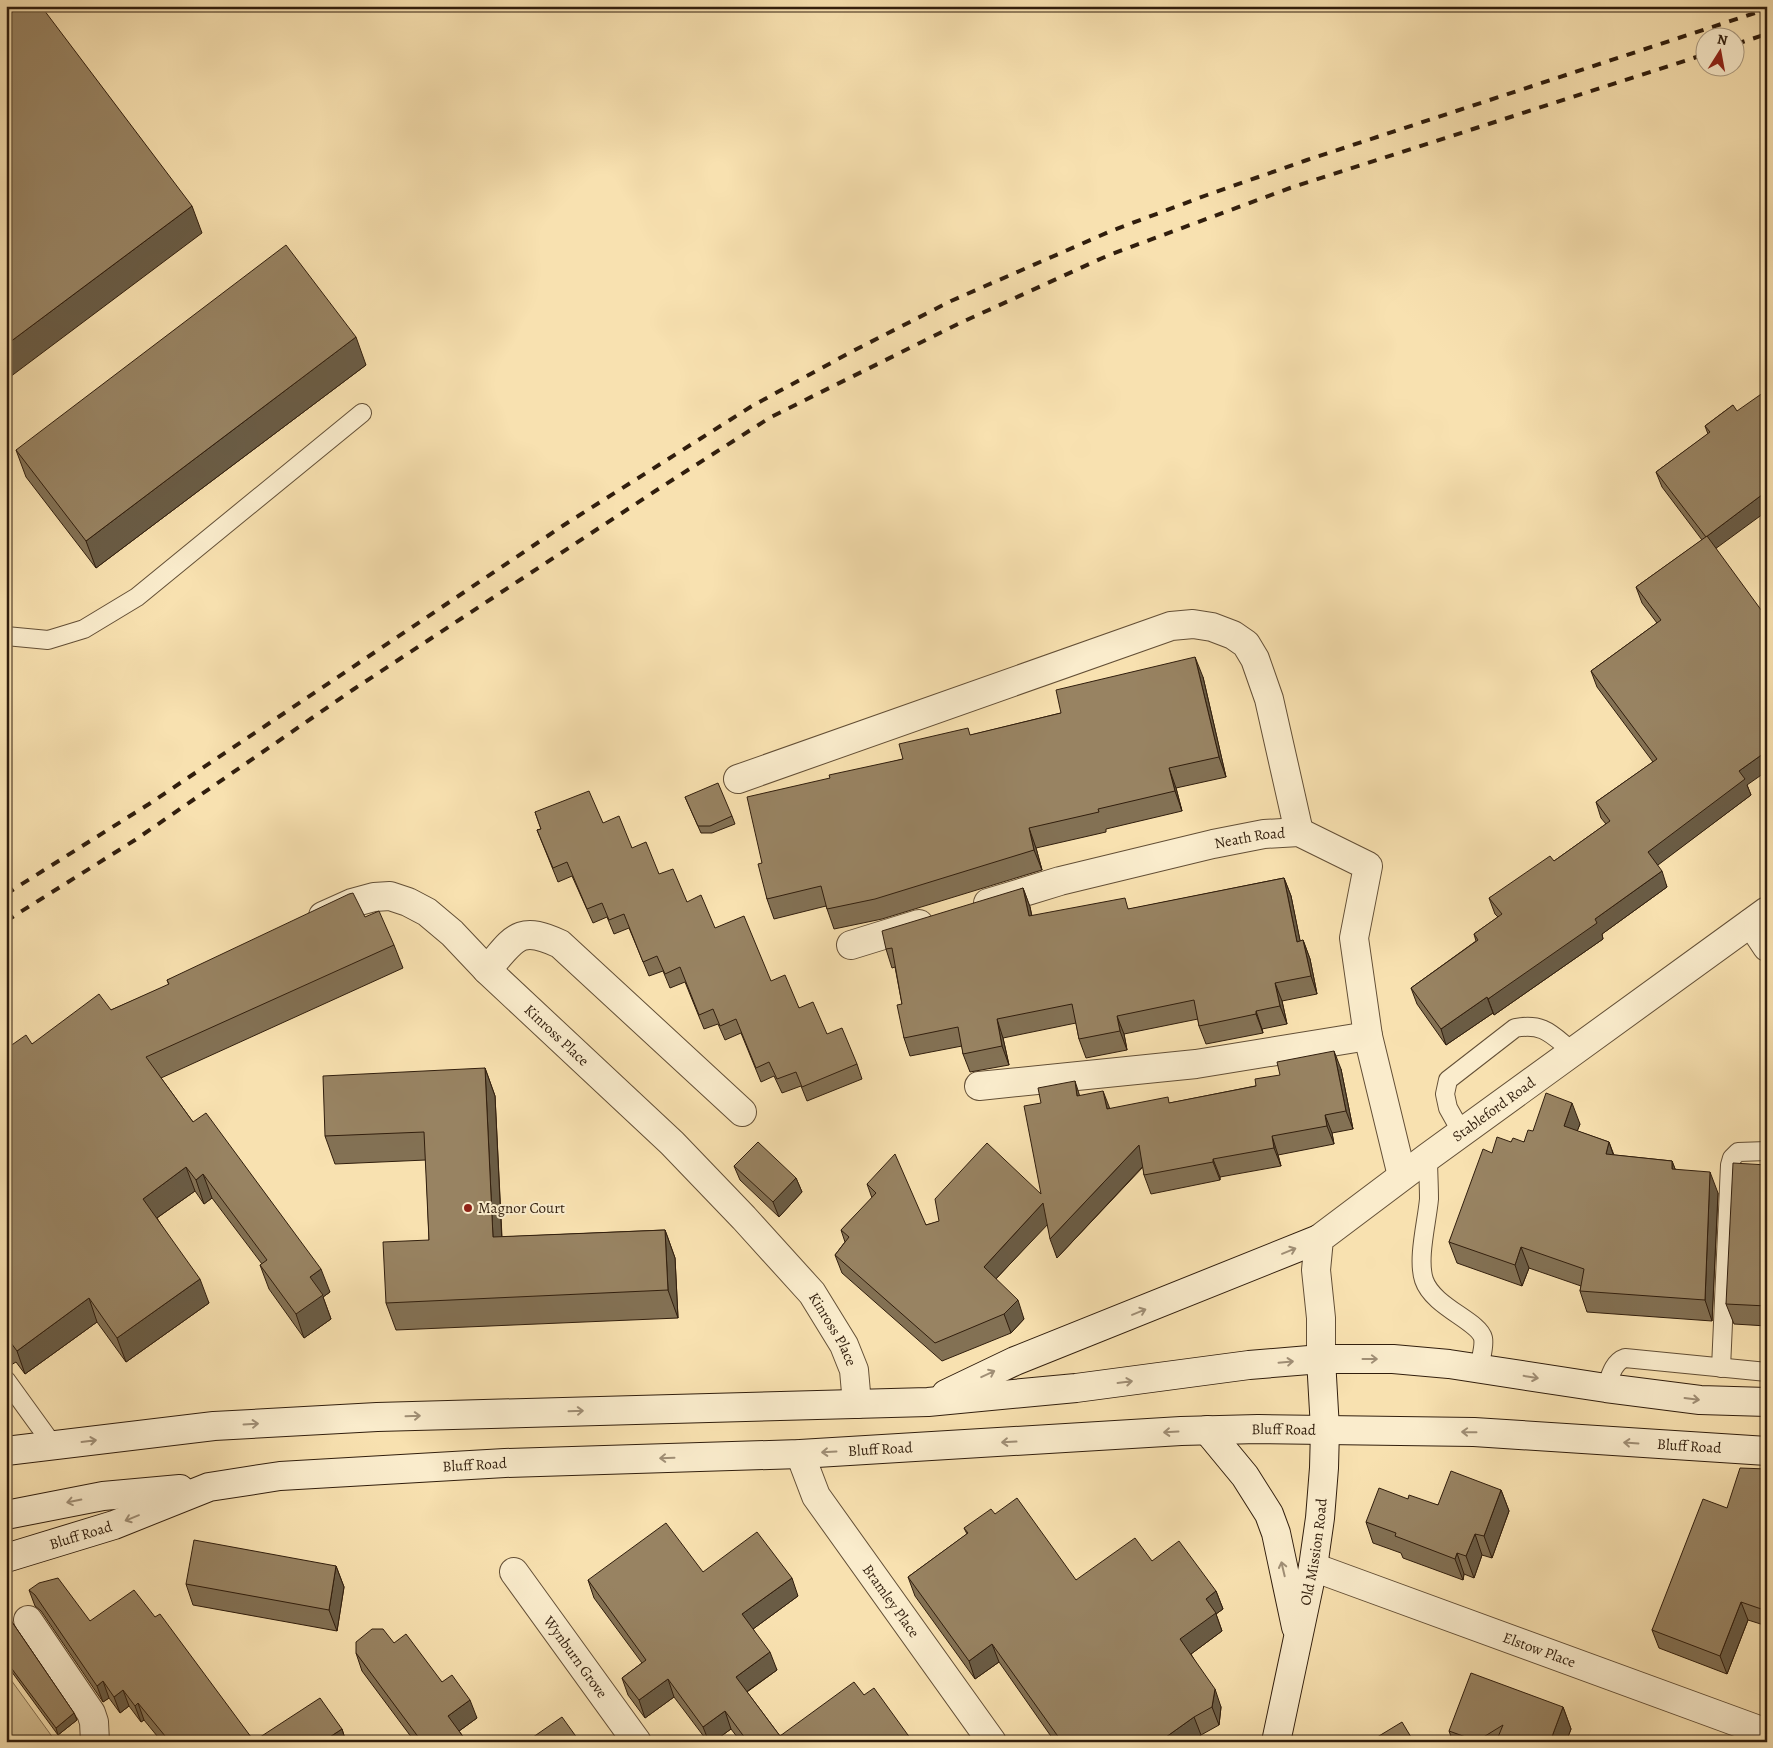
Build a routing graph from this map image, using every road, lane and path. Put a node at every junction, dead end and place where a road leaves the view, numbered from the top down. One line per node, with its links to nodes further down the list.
1 (362, 413): 2 (lane)
2 (6, 636)
3 (738, 779): 4 (street)
4 (1299, 832): 7 (street, Neath Road); 10 (street, Neath Road)
5 (1759, 917): 8 (street); 11 (street, Stableford Road)
6 (298, 928): 9 (street, Kinross Place)
7 (851, 945)
8 (1767, 947)
9 (487, 970): 13 (street); 27 (street, Kinross Place)
10 (1368, 1036): 12 (street); 17 (street, Neath Road)
11 (1572, 1052): 14 (street, Stableford Road); 14 (lane)
12 (979, 1086)
13 (742, 1112)
14 (1462, 1133): 16 (street, Stableford Road)
15 (1767, 1151): 20 (lane)
16 (1428, 1157): 17 (street, Stableford Road); 21 (lane)
17 (1402, 1176): 18 (street, Stableford Road)
18 (1319, 1240): 19 (street); 25 (street, Stableford Road, one-way to 18)
19 (1321, 1359): 21 (street, one-way to 21); 25 (street, one-way to 19); 28 (street, Old Mission Road)
20 (1721, 1368): 22 (lane); 24 (lane)
21 (1479, 1369): 24 (street, one-way to 24)
22 (1767, 1372)
23 (6, 1380): 30 (lane)
24 (1606, 1388): 26 (street, one-way to 26)
25 (928, 1402): 27 (street)
26 (1767, 1402)
27 (857, 1404): 30 (street, one-way to 27)
28 (1325, 1429): 29 (street, Bluff Road); 32 (street, Bluff Road, one-way to 28); 37 (street, Old Mission Road)
29 (1207, 1430): 33 (street, Bluff Road, one-way to 33); 40 (street, one-way to 29)
30 (52, 1445): 31 (street)
31 (6, 1451)
32 (1767, 1451)
33 (800, 1454): 34 (street, Bluff Road, one-way to 34); 44 (street, Bramley Place)
34 (209, 1487): 35 (street, one-way to 35); 36 (street, Bluff Road, one-way to 36)
35 (6, 1514)
36 (6, 1558)
37 (1312, 1566): 40 (street, Old Mission Road); 41 (street, Elstow Place)
38 (514, 1572): 43 (street, Wynburn Grove)
39 (28, 1620): 42 (street)
40 (1297, 1634): 45 (street, Old Mission Road)
41 (1767, 1732)
42 (95, 1742)
43 (637, 1742)
44 (992, 1742)
45 (1276, 1742)

